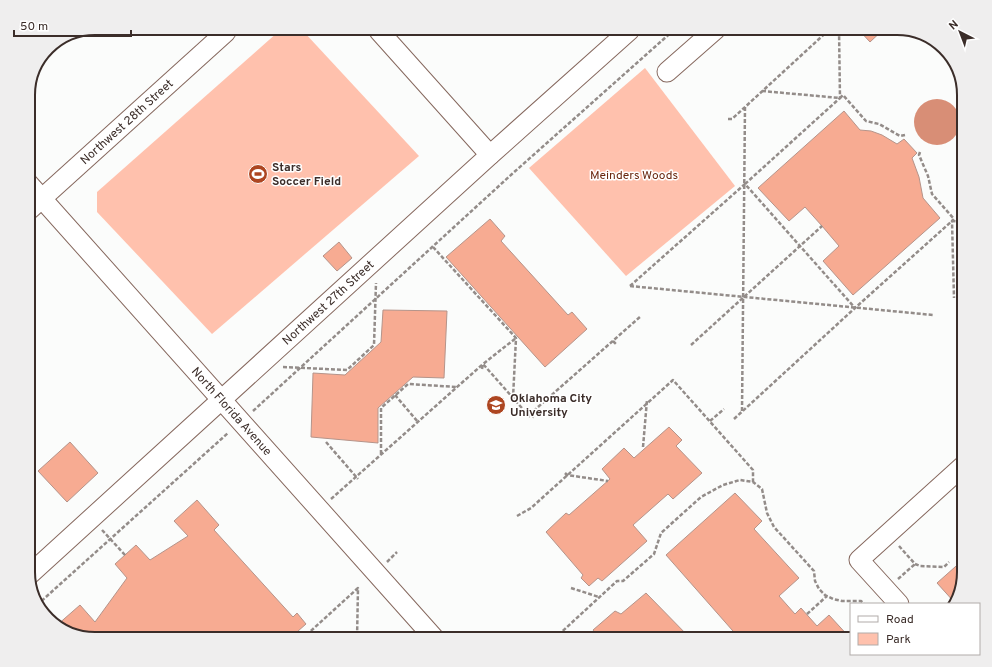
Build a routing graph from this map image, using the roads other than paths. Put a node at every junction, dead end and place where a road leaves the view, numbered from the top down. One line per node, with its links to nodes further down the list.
1 (223, 35): 8 (street, Northwest 28th Street)
2 (384, 35): 6 (street)
3 (624, 35): 6 (street, Northwest 27th Street)
4 (709, 35): 5 (street)
5 (667, 72)
6 (490, 155): 10 (street, Northwest 27th Street)
7 (35, 190): 8 (street, North Florida Avenue)
8 (42, 198): 9 (street, Northwest 28th Street); 10 (street, North Florida Avenue)
9 (35, 204)
10 (222, 400): 12 (street, Northwest 27th Street); 14 (street, North Florida Avenue)
11 (957, 471): 13 (street)
12 (35, 570)
13 (897, 603)
14 (429, 632)

